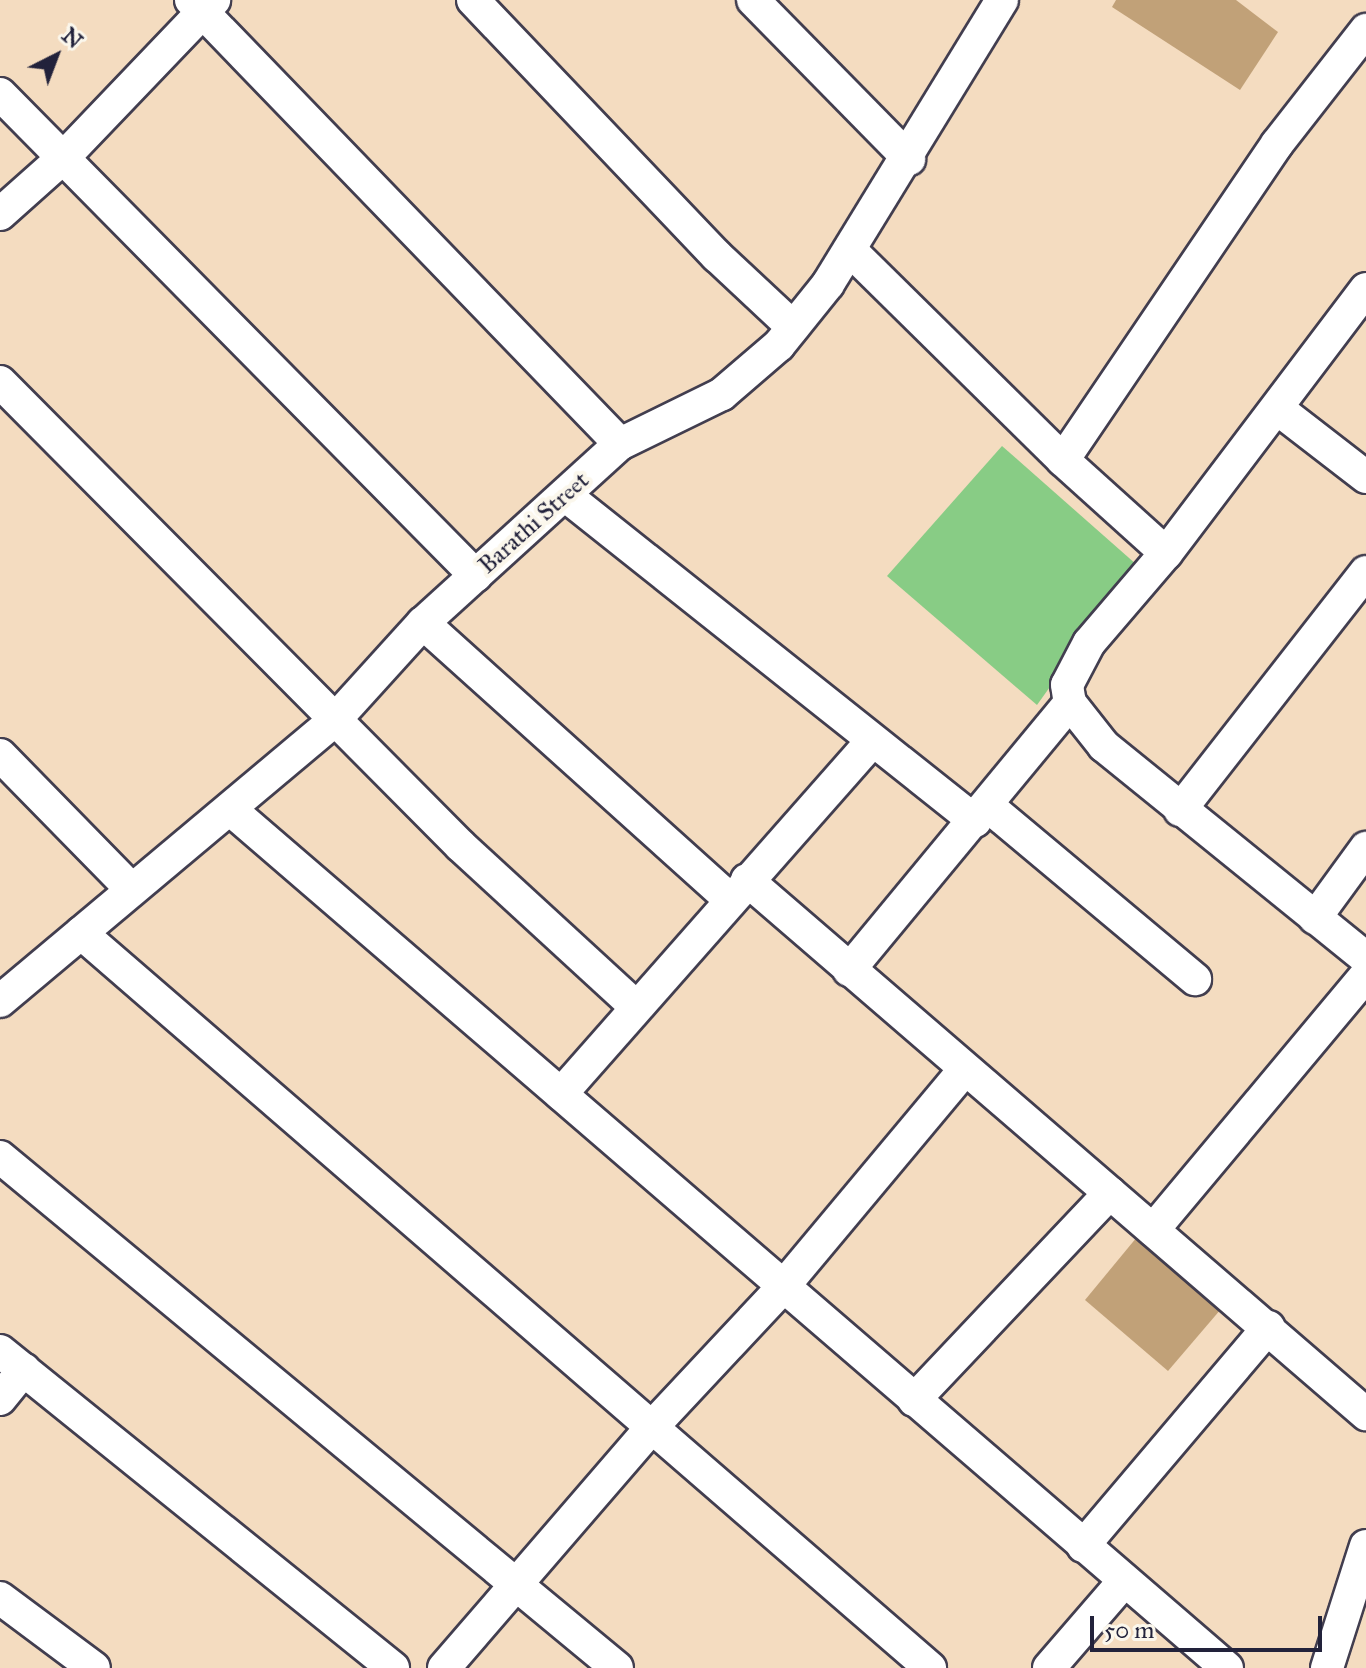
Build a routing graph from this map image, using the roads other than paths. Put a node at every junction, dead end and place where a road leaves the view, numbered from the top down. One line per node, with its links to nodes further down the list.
1 (473, 0): 12 (street)
2 (753, 0): 8 (street)
3 (1002, 0): 8 (street, Barathi Street)
4 (202, 4): 7 (street); 15 (street)
5 (1366, 30): 16 (street)
6 (0, 94): 7 (street)
7 (65, 156): 9 (street); 21 (street)
8 (909, 159): 10 (street, Barathi Street)
9 (0, 214)
10 (850, 250): 12 (street, Barathi Street); 16 (street)
11 (1366, 289): 14 (street)
12 (793, 327): 15 (street, Barathi Street)
13 (0, 382): 24 (street)
14 (1278, 409): 17 (street); 19 (street)
15 (620, 444): 18 (street, Barathi Street)
16 (1063, 460): 19 (street)
17 (1366, 477)
18 (565, 495): 21 (street, Barathi Street); 25 (street)
19 (1166, 553): 23 (street)
20 (1366, 572): 28 (street)
21 (476, 576): 22 (street, Barathi Street)
22 (423, 623): 24 (street, Barathi Street); 32 (street)
23 (1070, 703): 28 (street); 29 (street)
24 (334, 721): 27 (street, Barathi Street); 40 (street)
25 (872, 741): 29 (street); 32 (street)
26 (0, 755): 31 (street)
27 (230, 809): 31 (street, Barathi Street); 42 (street)
28 (1180, 810): 33 (street)
29 (981, 813): 36 (street); 38 (street)
30 (1366, 848): 33 (street)
31 (131, 889): 34 (street, Barathi Street)
32 (738, 889): 36 (street); 40 (street)
33 (1315, 918): 35 (street)
34 (81, 933): 39 (street, Barathi Street); 52 (street)
35 (1366, 958)
36 (849, 970): 41 (street)
37 (1366, 975): 45 (street)
38 (1195, 979)
39 (6, 986)
40 (635, 1006): 42 (street)
41 (964, 1070): 44 (street); 46 (street)
42 (561, 1094): 46 (street)
43 (0, 1157): 56 (street)
44 (1110, 1193): 45 (street); 50 (street)
45 (1153, 1230): 47 (street)
46 (782, 1288): 50 (street); 52 (street)
47 (1269, 1327): 51 (street); 53 (street)
48 (12, 1360): 49 (street); 60 (street)
49 (0, 1399)
50 (914, 1400): 53 (street)
51 (1366, 1414)
52 (652, 1427): 56 (street); 63 (street)
53 (1083, 1546): 55 (street)
54 (1366, 1546): 58 (street)
55 (1124, 1581): 64 (street); 65 (street)
56 (517, 1584): 61 (street); 62 (street)
57 (0, 1598): 59 (street)
58 (1357, 1613): 66 (street)
59 (94, 1668)
60 (393, 1668)
61 (444, 1668)
62 (617, 1668)
63 (930, 1668)
64 (1049, 1668)
65 (1227, 1668)
66 (1327, 1668)

